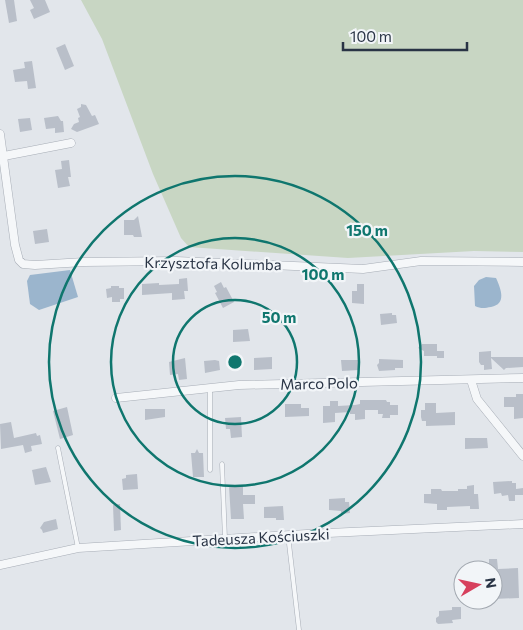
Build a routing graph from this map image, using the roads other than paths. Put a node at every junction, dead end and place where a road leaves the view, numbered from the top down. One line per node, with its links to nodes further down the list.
1 (0, 134): 3 (street)
2 (71, 143): 3 (street)
3 (2, 152): 4 (street, Krzysztofa Kolumba)
4 (523, 262)
5 (523, 378): 6 (street, Marco Polo)
6 (471, 380): 7 (street, Marco Polo); 10 (street)
7 (210, 387): 8 (street, Marco Polo); 12 (lane)
8 (116, 398)
9 (58, 448): 16 (lane)
10 (523, 456)
11 (222, 464): 15 (lane)
12 (210, 470)
13 (523, 524): 14 (street, Tadeusza Kościuszki)
14 (288, 535): 15 (street, Tadeusza Kościuszki); 18 (lane)
15 (224, 539): 16 (street, Tadeusza Kościuszki)
16 (78, 548): 17 (street, Tadeusza Kościuszki)
17 (0, 565)
18 (299, 630)

